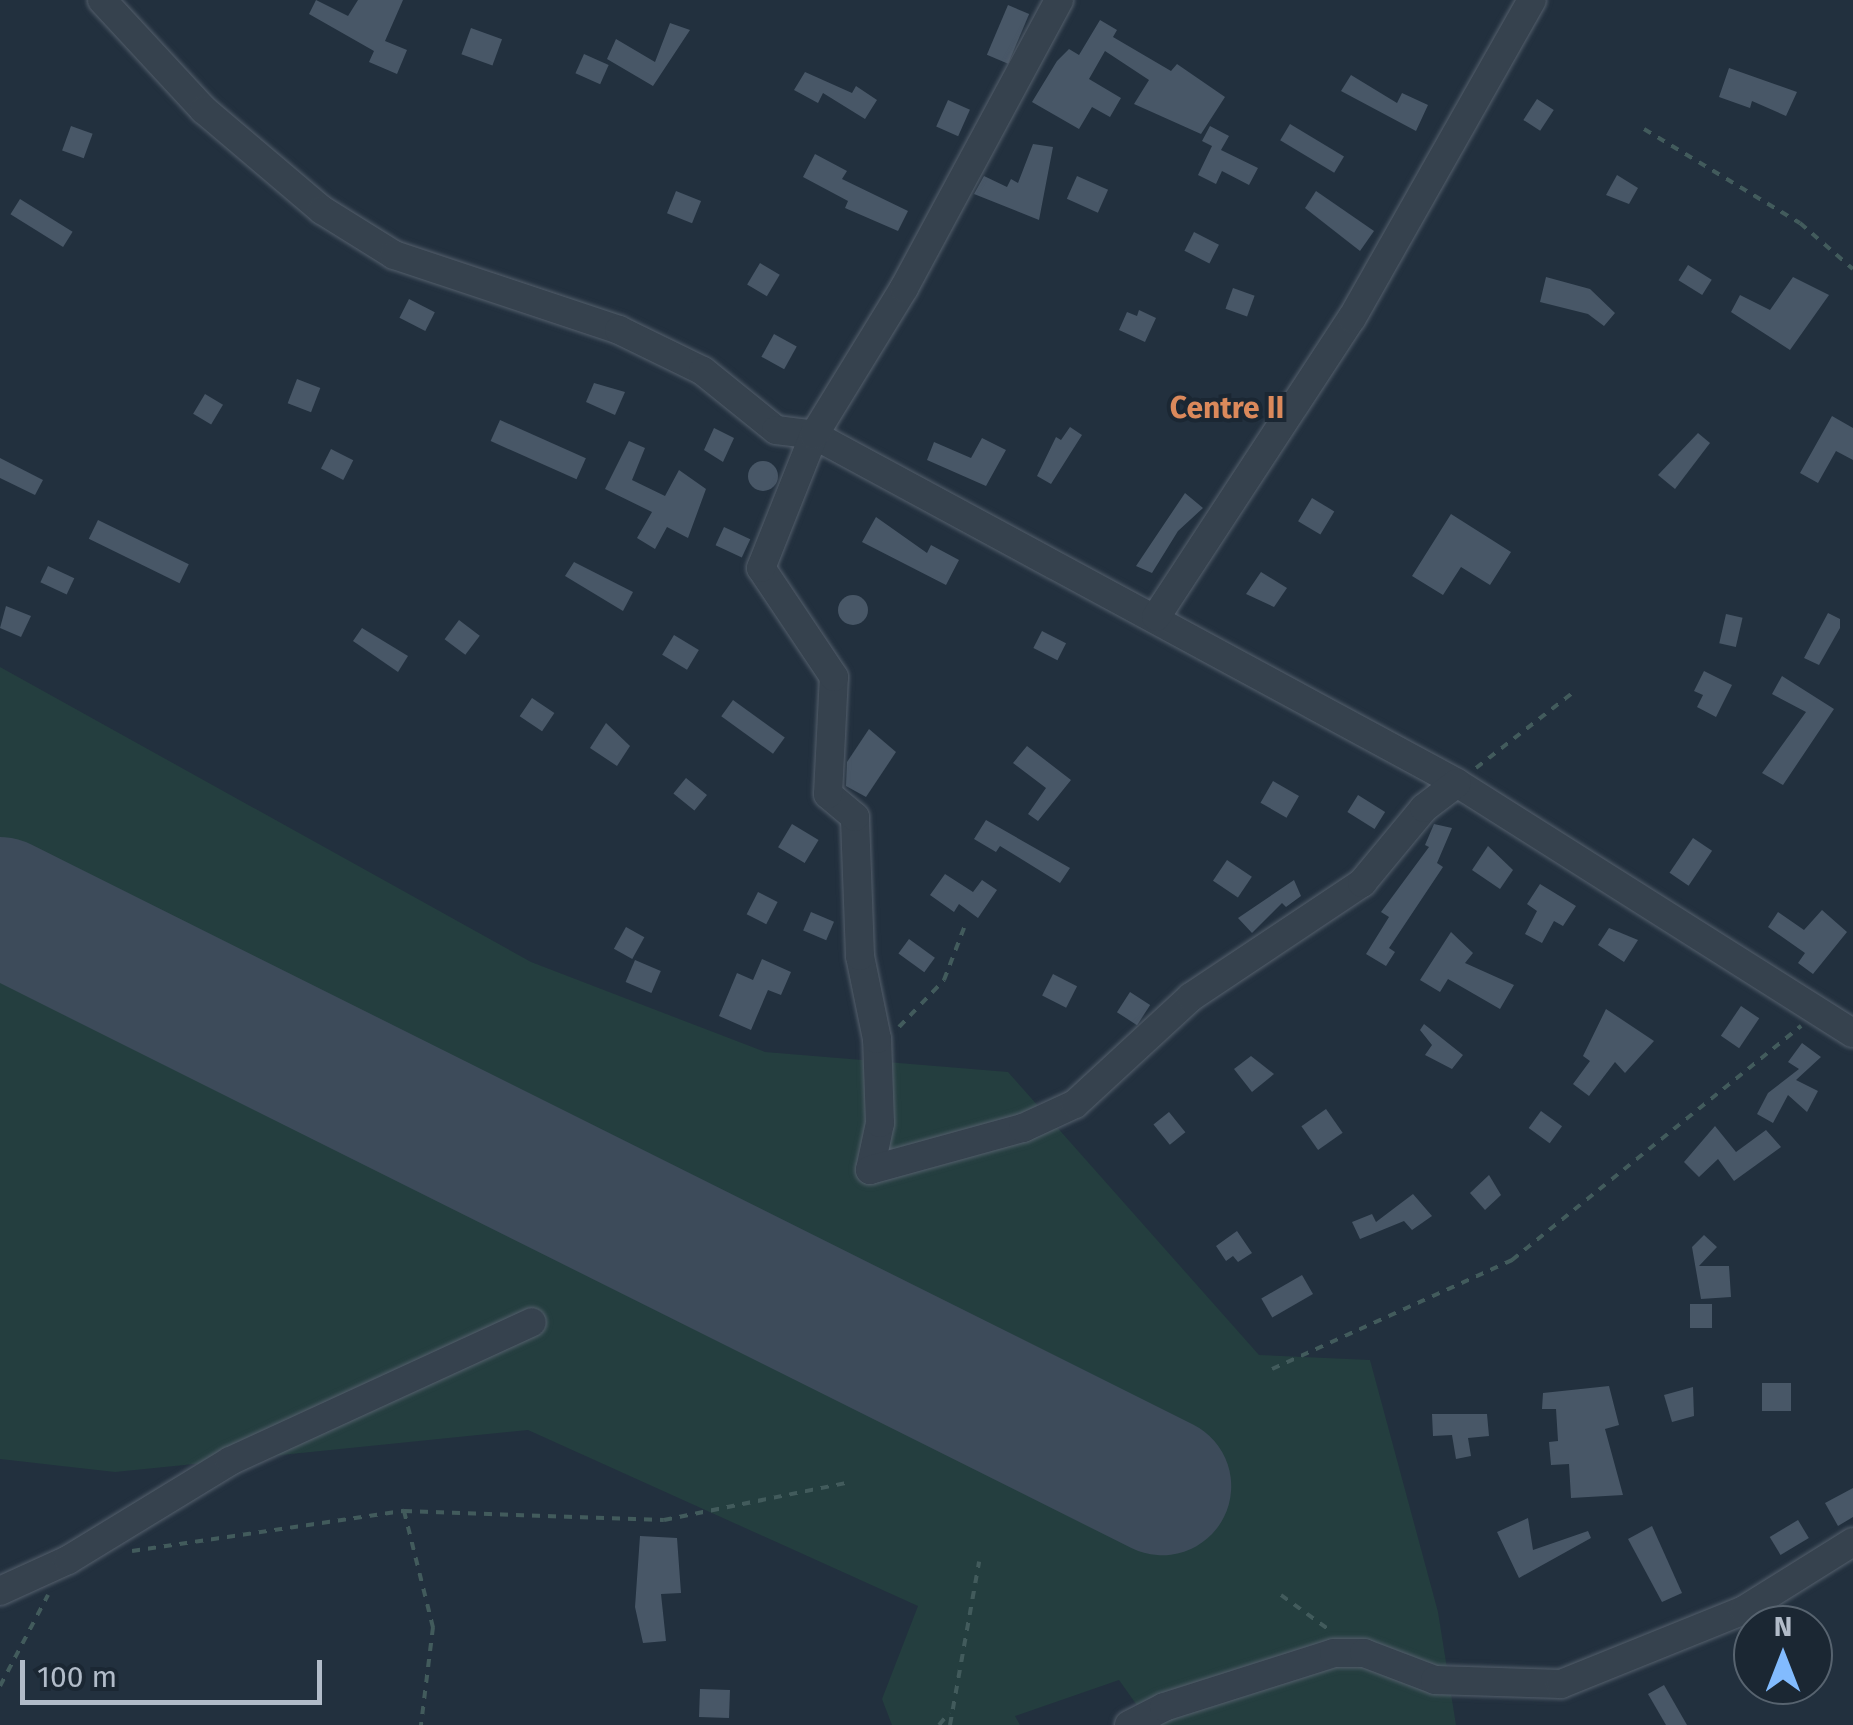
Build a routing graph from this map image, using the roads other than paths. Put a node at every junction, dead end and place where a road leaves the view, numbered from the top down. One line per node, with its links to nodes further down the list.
1 (102, 0): 4 (street)
2 (1059, 0): 4 (street)
3 (1532, 0): 5 (street)
4 (814, 435): 5 (street); 6 (street)
5 (1156, 617): 6 (street)
6 (1458, 783): 7 (street)
7 (1853, 1033)
8 (532, 1322): 10 (street)
9 (1853, 1542): 11 (street)
10 (0, 1590)
11 (1129, 1725)

